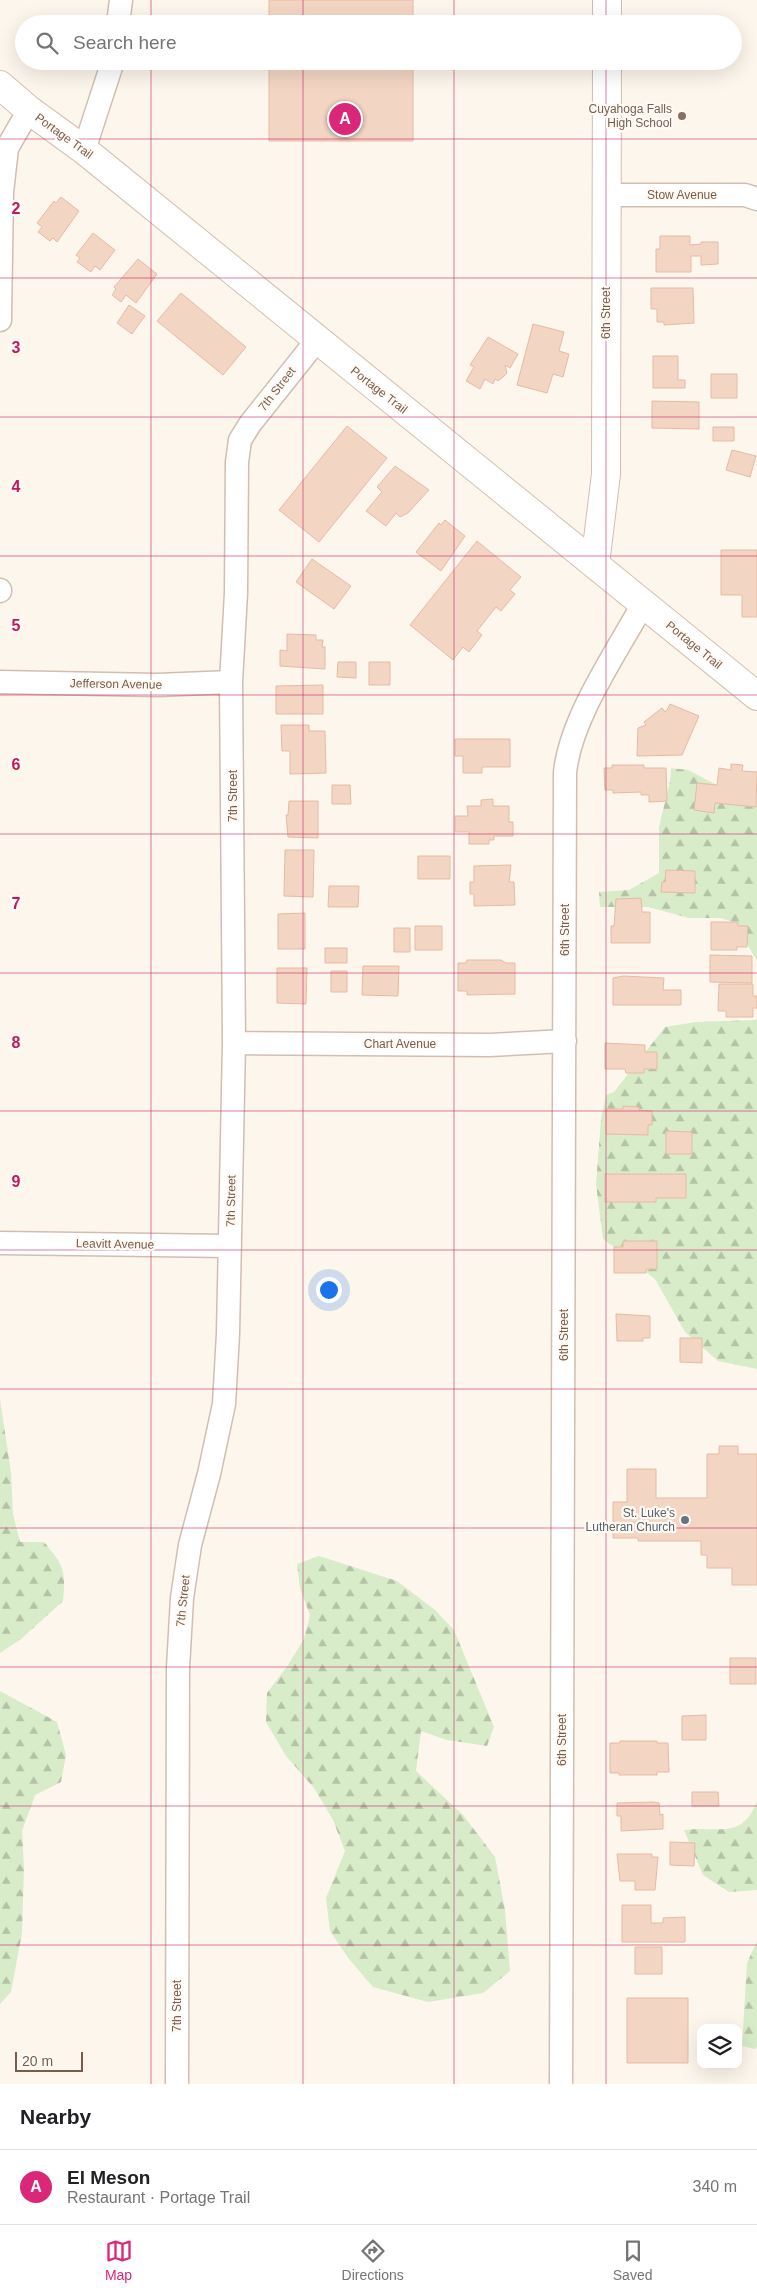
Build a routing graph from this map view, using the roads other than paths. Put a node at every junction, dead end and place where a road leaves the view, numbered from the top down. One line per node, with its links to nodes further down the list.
1 (121, 0): 3 (street)
2 (607, 0): 4 (main road)
3 (119, 15)
4 (607, 15)
5 (110, 70): 9 (street)
6 (607, 70): 10 (main road, 6th Street)
7 (0, 85): 8 (main road, Portage Trail)
8 (29, 110): 9 (main road, Portage Trail); 12 (street)
9 (84, 150): 14 (main road, Portage Trail)
10 (607, 195): 11 (street, Stow Avenue); 15 (main road, 6th Street)
11 (757, 199)
12 (1, 270): 13 (street)
13 (0, 320)
14 (317, 340): 15 (main road, Portage Trail); 18 (street, 7th Street)
15 (595, 564): 16 (main road, Portage Trail)
16 (643, 604): 19 (main road, Portage Trail); 20 (street, 6th Street)
17 (0, 682): 18 (street, Jefferson Avenue)
18 (231, 682): 21 (street, 7th Street)
19 (757, 696)
20 (565, 1041): 21 (street, Chart Avenue); 25 (street, 6th Street)
21 (234, 1043): 23 (street, 7th Street)
22 (0, 1243): 23 (street, Leavitt Avenue)
23 (230, 1246): 24 (street, 7th Street)
24 (177, 2084)
25 (561, 2084)

